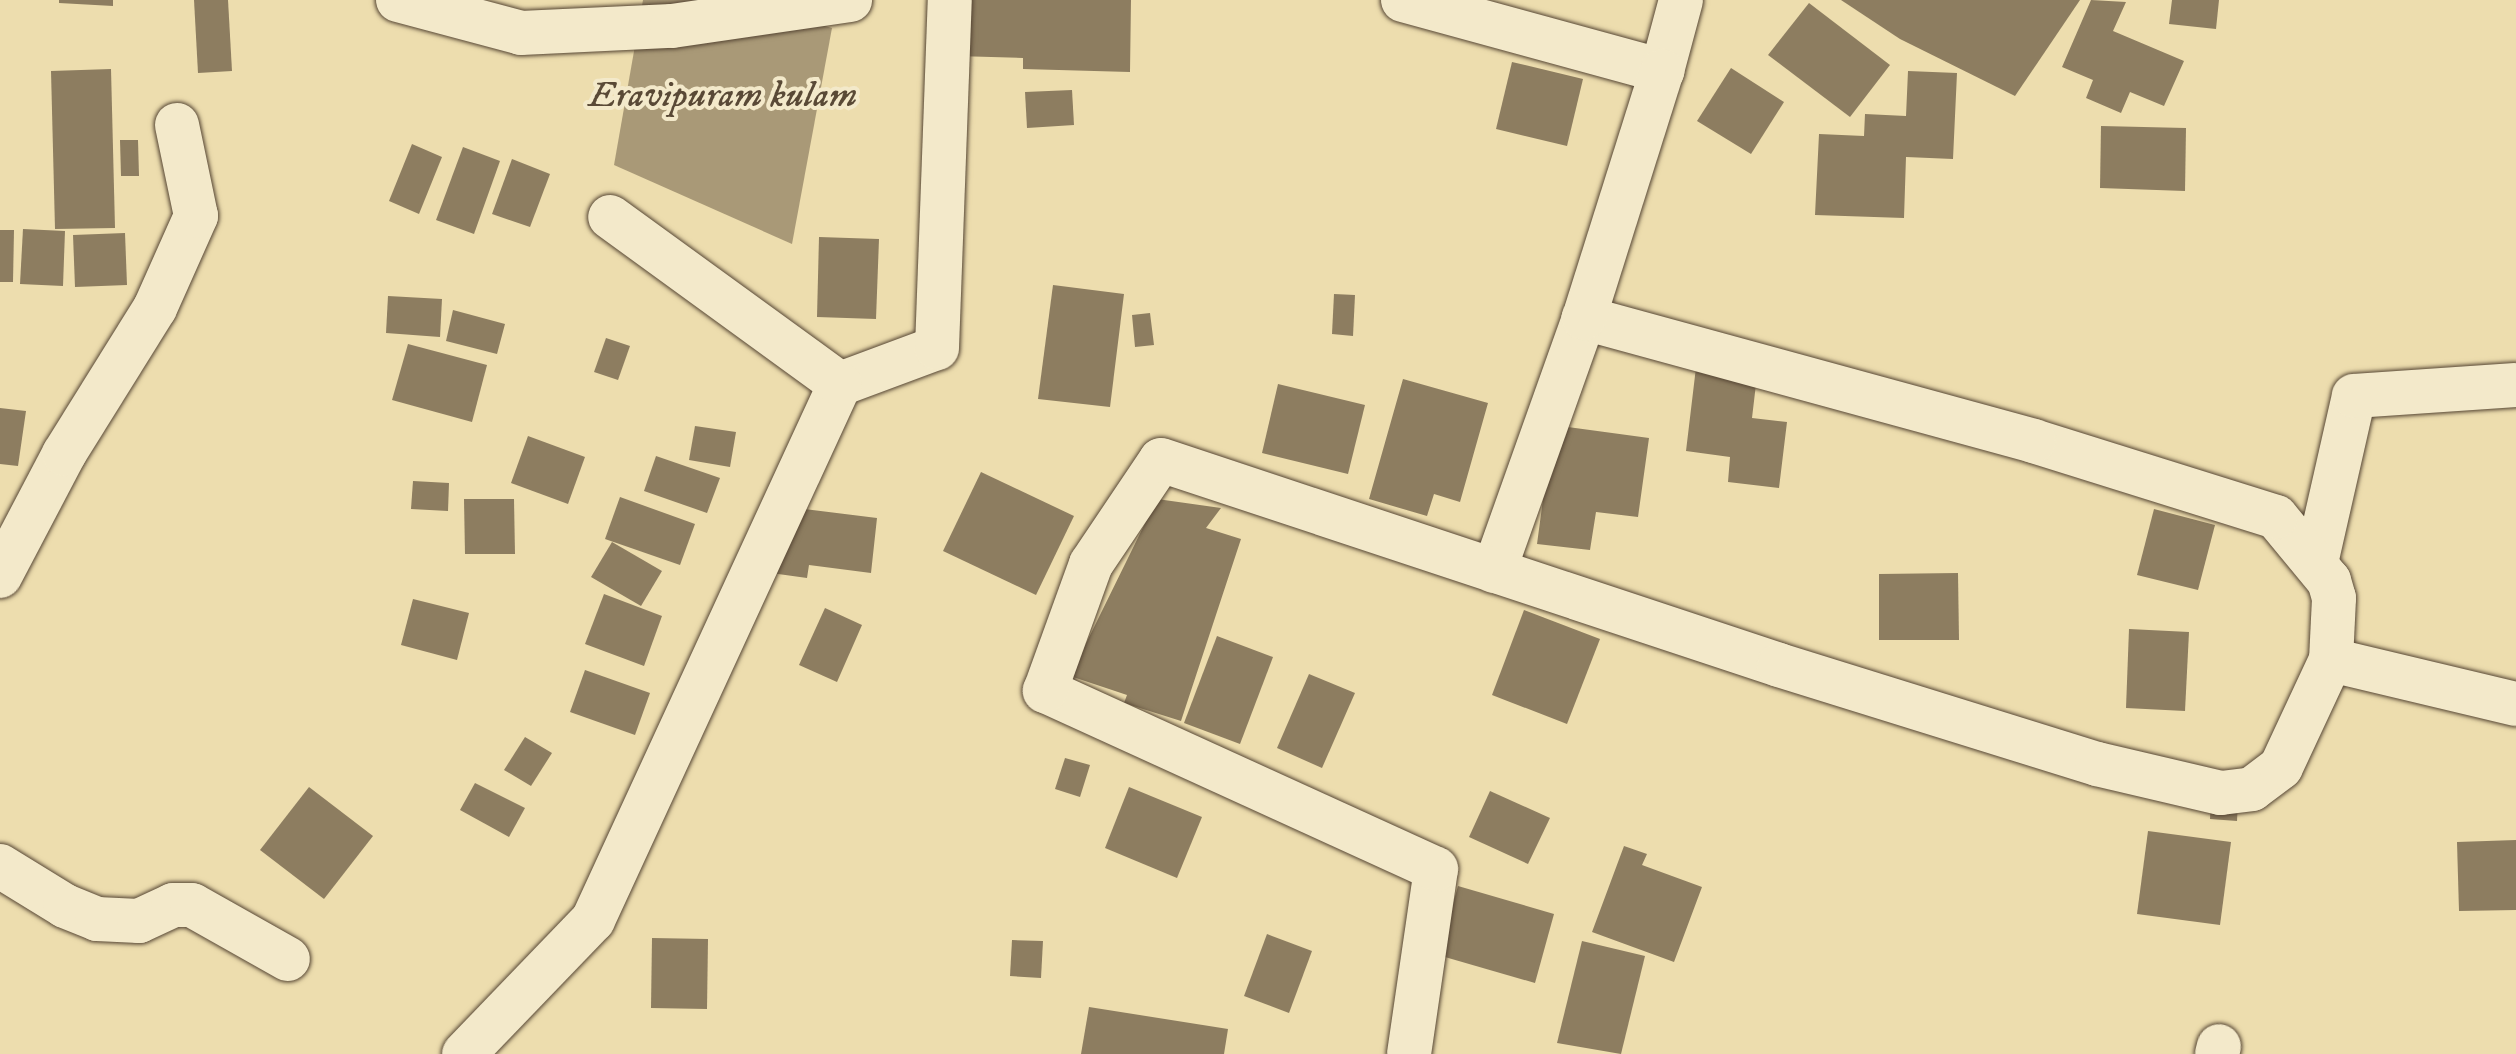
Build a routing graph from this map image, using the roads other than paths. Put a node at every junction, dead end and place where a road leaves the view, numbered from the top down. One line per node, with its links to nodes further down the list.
1 (398, 0): 2 (street)
2 (850, 0)
3 (950, 0): 10 (street)
4 (1403, 0): 6 (street)
5 (1681, 0): 6 (street)
6 (1662, 71): 9 (street)
7 (177, 125): 14 (street)
8 (610, 217): 10 (street)
9 (1584, 318): 12 (street); 13 (street)
10 (840, 384): 19 (street)
11 (2516, 385): 12 (street)
12 (2316, 563): 15 (street)
13 (1494, 571): 15 (street); 20 (street)
14 (0, 576)
15 (2331, 660): 16 (street)
16 (2516, 704)
17 (0, 866): 18 (street)
18 (288, 959)
19 (464, 1054)
20 (1409, 1054)

